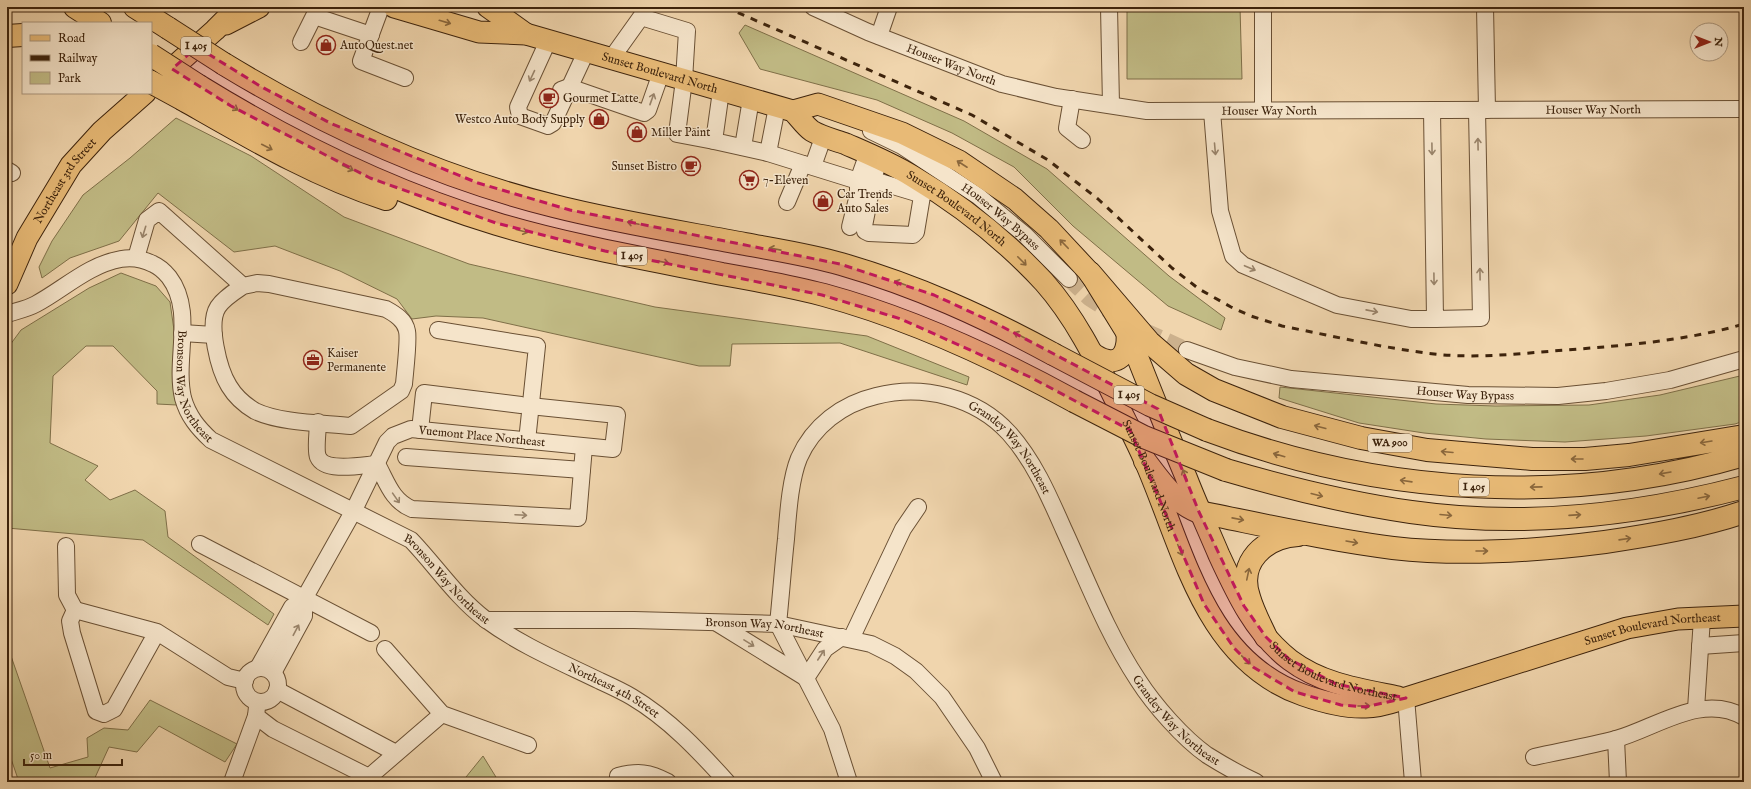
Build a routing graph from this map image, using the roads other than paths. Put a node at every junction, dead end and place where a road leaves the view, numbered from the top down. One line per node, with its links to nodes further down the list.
1 (75, 7): 14 (highway)
2 (135, 7): 77 (highway, I 405, one-way to 2, bridge)
3 (218, 7): 15 (main road)
4 (238, 7): 15 (main road)
5 (259, 7): 15 (main road)
6 (381, 7): 18 (street)
7 (394, 7): 16 (main road, Sunset Boulevard North, one-way to 16)
8 (488, 7): 16 (main road, Sunset Boulevard North)
9 (813, 7): 20 (street, Houser Way North)
10 (889, 7): 20 (street)
11 (1109, 7): 38 (street)
12 (1263, 7): 41 (street)
13 (1486, 7): 43 (street)
14 (98, 22)
15 (215, 30): 30 (main road)
16 (526, 34): 21 (main road, Sunset Boulevard North)
17 (22, 35): 19 (highway)
18 (371, 35): 22 (street); 27 (street)
19 (7, 36)
20 (879, 36): 36 (street, Houser Way North)
21 (548, 41): 23 (main road, Sunset Boulevard North); 31 (street, one-way to 31)
22 (301, 42)
23 (586, 52): 25 (main road, Sunset Boulevard North); 31 (street)
24 (152, 56): 33 (highway, I 405, bridge)
25 (611, 59): 26 (main road, Sunset Boulevard North); 28 (street)
26 (661, 73): 28 (main road, Sunset Boulevard North); 31 (street, one-way to 26)
27 (405, 78)
28 (684, 80): 32 (main road, Sunset Boulevard North); 47 (street)
29 (152, 82): 33 (highway, bridge)
30 (152, 86)
31 (569, 87)
32 (721, 91): 35 (main road, Sunset Boulevard North); 47 (street)
33 (192, 93): 82 (highway, I 405, one-way to 82, bridge)
34 (144, 94): 58 (main road, Northeast 3rd Street)
35 (751, 99): 39 (main road, Sunset Boulevard North); 48 (street)
36 (1072, 100): 38 (street, Houser Way North); 46 (street)
37 (818, 104): 39 (main road); 51 (street, Houser Way Bypass); 59 (main road, WA 900, one-way to 37)
38 (1111, 105): 44 (street, Houser Way North)
39 (785, 109): 45 (main road, Sunset Boulevard North); 49 (street)
40 (1744, 109): 43 (street, Houser Way North)
41 (1263, 110): 42 (street, Houser Way North); 44 (street, Houser Way North)
42 (1432, 110): 43 (street, Houser Way North); 63 (street, one-way to 63)
43 (1482, 110): 63 (street, one-way to 43)
44 (1212, 111): 63 (street, one-way to 63)
45 (818, 133): 50 (main road, Sunset Boulevard North); 51 (street, Houser Way Bypass); 52 (street)
46 (1082, 140)
47 (714, 141): 48 (street)
48 (743, 147): 49 (street)
49 (768, 153): 52 (street)
50 (874, 156): 53 (street); 54 (main road, Sunset Boulevard North)
51 (926, 163): 60 (street, Houser Way Bypass)
52 (808, 165): 53 (street); 55 (street)
53 (865, 180): 54 (street); 54 (street); 56 (street)
54 (924, 189): 69 (main road, Sunset Boulevard North, one-way to 69)
55 (787, 202)
56 (850, 227)
57 (136, 258): 61 (street, one-way to 57); 62 (street, Bronson Way Northeast); 65 (street, Bronson Way Northeast)
58 (9, 272)
59 (1090, 273): 66 (main road); 74 (highway, WA 900, one-way to 59)
60 (1069, 279)
61 (243, 286): 67 (street); 72 (street)
62 (7, 314)
63 (1435, 319)
64 (438, 330): 71 (street)
65 (182, 333): 67 (street); 84 (street, Bronson Way Northeast)
66 (1127, 333): 69 (main road); 85 (main road, Sunset Boulevard Northeast, one-way to 66)
67 (214, 335): 72 (street)
68 (1187, 350): 70 (street, Houser Way Bypass)
69 (1092, 353): 79 (main road, Sunset Boulevard North)
70 (1744, 359)
71 (526, 405): 73 (street); 75 (street); 76 (street, Vuemont Place Northeast)
72 (318, 422): 80 (street)
73 (420, 430): 75 (street, Vuemont Place Northeast); 80 (street, Vuemont Place Northeast)
74 (1744, 436)
75 (527, 441): 76 (street, Vuemont Place Northeast)
76 (584, 446): 81 (street)
77 (1744, 455)
78 (406, 457): 81 (street)
79 (1145, 461): 85 (highway); 108 (main road, Sunset Boulevard North, one-way to 108)
80 (377, 464): 81 (street, one-way to 81); 84 (street, Vuemont Place Northeast)
81 (582, 470)
82 (1744, 487)
83 (918, 507): 100 (street)
84 (354, 510): 90 (street, Vuemont Place Northeast); 94 (street, Bronson Way Northeast)
85 (1200, 512): 87 (highway, one-way to 87); 99 (main road, Sunset Boulevard Northeast)
86 (1744, 512): 87 (highway, one-way to 86)
87 (1314, 535): 99 (highway, one-way to 87)
88 (200, 544): 90 (street)
89 (66, 546): 91 (street)
90 (304, 598): 98 (street); 104 (street, Vuemont Place Northeast)
91 (75, 610): 97 (street); 97 (street)
92 (1744, 616): 93 (main road, Sunset Boulevard Northeast)
93 (1702, 618): 102 (street); 108 (main road, Sunset Boulevard Northeast)
94 (486, 620): 95 (street, Bronson Way Northeast); 121 (street, Northeast 4th Street)
95 (716, 622): 96 (street, Bronson Way Northeast); 105 (street, one-way to 105)
96 (778, 624): 100 (street, Bronson Way Northeast); 105 (street); 124 (street, Grandey Way Northeast)
97 (157, 632): 106 (street)
98 (371, 633)
99 (1266, 637): 108 (main road, Sunset Boulevard Northeast)
100 (846, 638): 105 (street, one-way to 100); 123 (street, Bronson Way Northeast)
101 (1744, 643): 102 (street)
102 (1700, 646): 110 (street)
103 (386, 649): 111 (street)
104 (266, 671): 106 (street); 107 (street)
105 (806, 678): 122 (street)
106 (245, 681): 109 (street)
107 (277, 690): 109 (street); 115 (street)
108 (1406, 698): 125 (street)
109 (257, 709): 118 (street); 119 (street)
110 (1696, 709): 112 (street); 113 (street)
111 (442, 714): 114 (street); 115 (street)
112 (1744, 716)
113 (1616, 739): 116 (street); 126 (street)
114 (528, 745)
115 (396, 754): 118 (street)
116 (1534, 757)
117 (618, 776): 120 (street)
118 (368, 780)
119 (232, 782)
120 (668, 782)
121 (727, 782)
122 (849, 782)
123 (994, 782)
124 (1256, 782)
125 (1413, 782)
126 (1618, 782)

